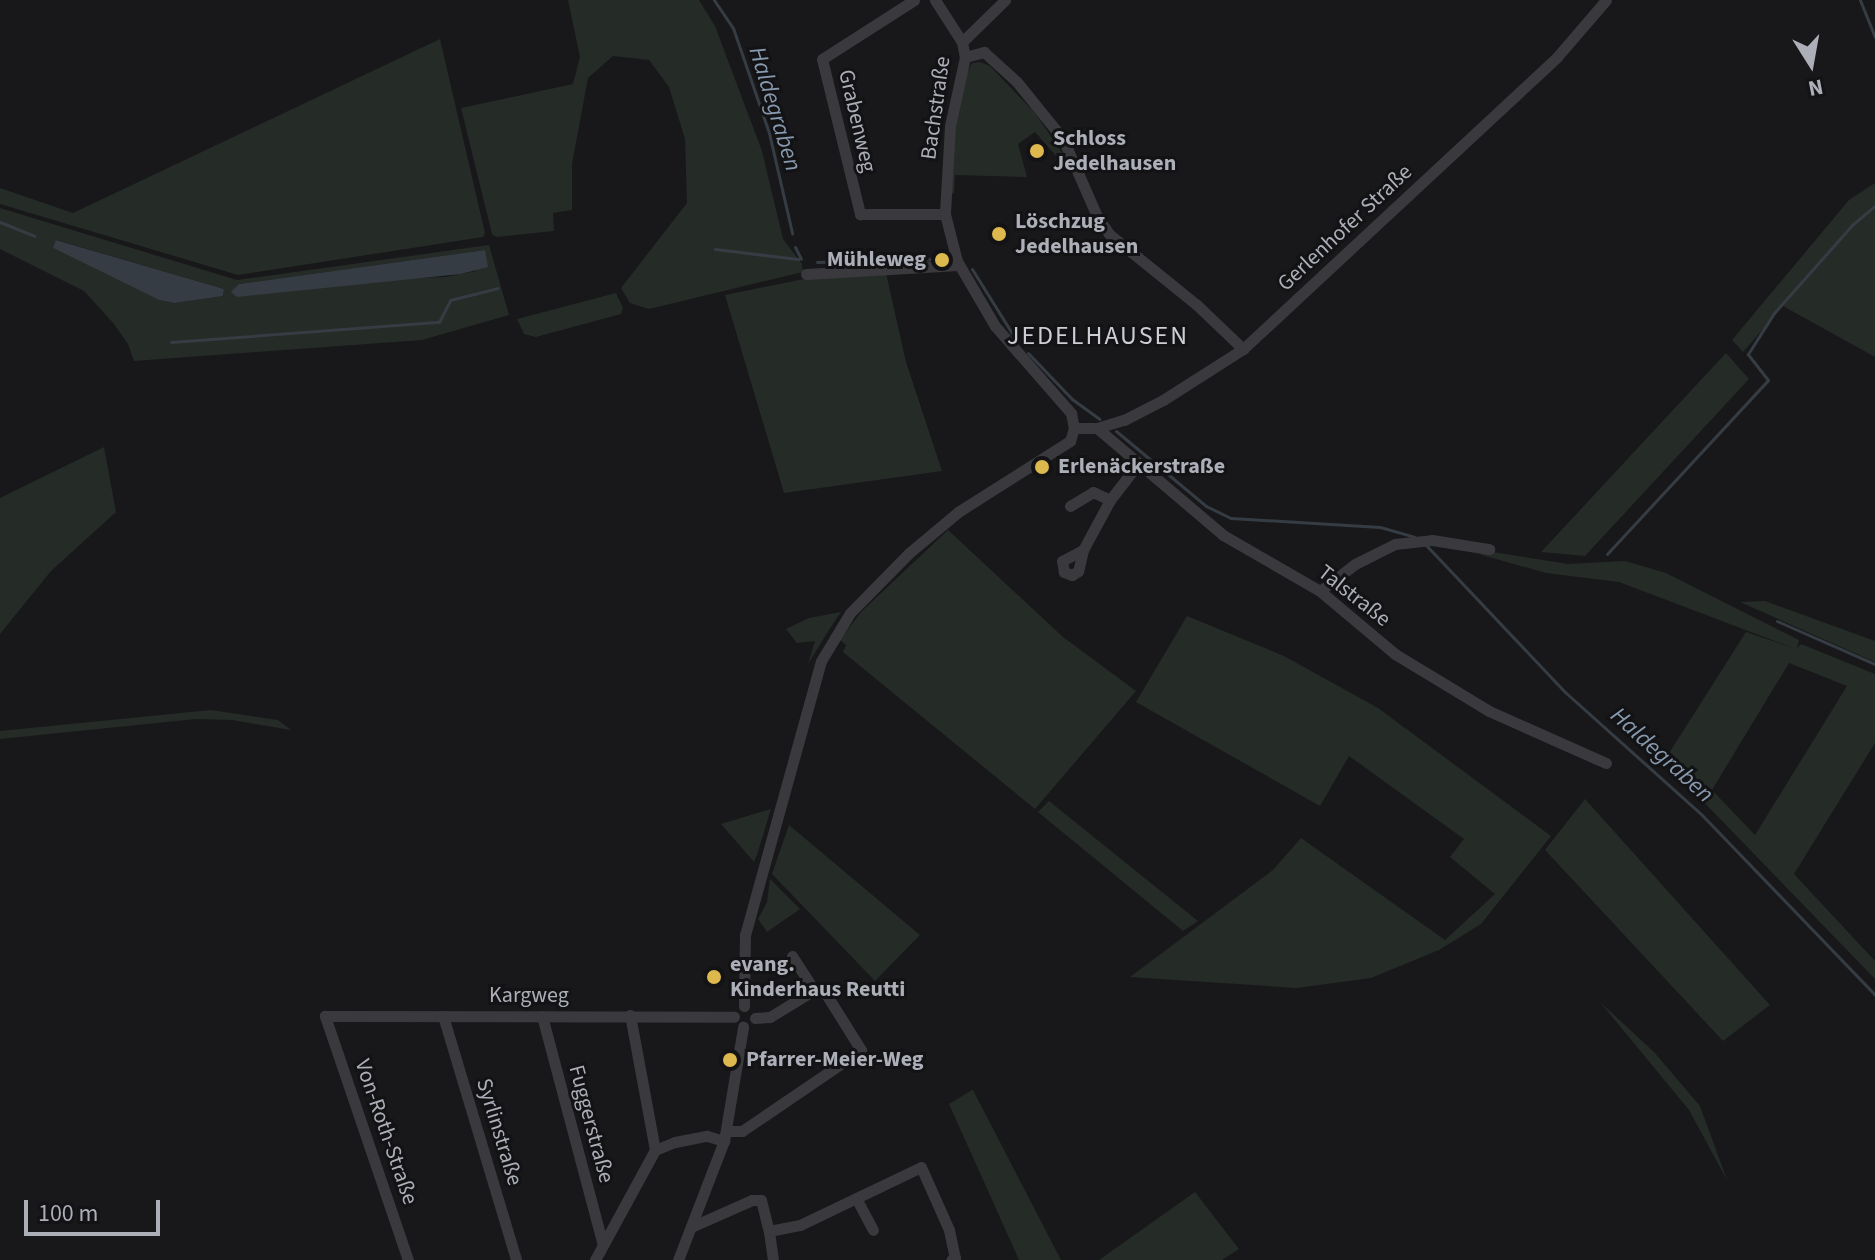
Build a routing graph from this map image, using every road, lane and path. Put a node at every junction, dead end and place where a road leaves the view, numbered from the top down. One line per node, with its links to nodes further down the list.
1 (914, 0): 7 (street, Grabenweg)
2 (935, 0): 5 (street, Bachstraße)
3 (1005, 0): 5 (street)
4 (1606, 0): 10 (street, Gerlenhofer Straße)
5 (962, 42): 6 (street, Bachstraße)
6 (965, 57): 7 (street, Bachstraße); 10 (street)
7 (945, 214): 8 (street, Bachstraße)
8 (958, 265): 9 (street); 11 (street, Bachstraße)
9 (806, 274)
10 (1243, 349): 12 (street, Gerlenhofer Straße)
11 (1074, 428): 12 (street, Gerlenhofer Straße); 22 (street)
12 (1097, 428): 13 (street, Talstraße)
13 (1138, 464): 14 (street); 18 (street, Talstraße)
14 (1110, 500): 15 (street); 17 (street)
15 (1070, 506)
16 (1489, 549): 18 (street)
17 (1083, 550)
18 (1320, 591): 19 (street, Talstraße)
19 (1606, 763)
20 (792, 956): 21 (street)
21 (814, 990): 28 (street); 30 (street)
22 (744, 1006): 27 (street); 28 (street)
23 (630, 1015): 26 (street, Kargweg); 27 (street, Kargweg); 31 (street)
24 (325, 1016): 25 (street, Kargweg); 37 (street, Von-Roth-Straße)
25 (443, 1016): 26 (street, Kargweg); 38 (street, Syrlinstraße)
26 (542, 1016): 36 (street, Fuggerstraße)
27 (734, 1017): 29 (street)
28 (755, 1018): 29 (street)
29 (743, 1027): 30 (street)
30 (725, 1136): 31 (street); 33 (street)
31 (655, 1150): 36 (street)
32 (856, 1198): 34 (street); 35 (street); 42 (street)
33 (691, 1227): 35 (street); 40 (street)
34 (873, 1230)
35 (769, 1231): 41 (street)
36 (602, 1242): 39 (street)
37 (408, 1260)
38 (516, 1260)
39 (595, 1260)
40 (678, 1260)
41 (773, 1260)
42 (951, 1260)

